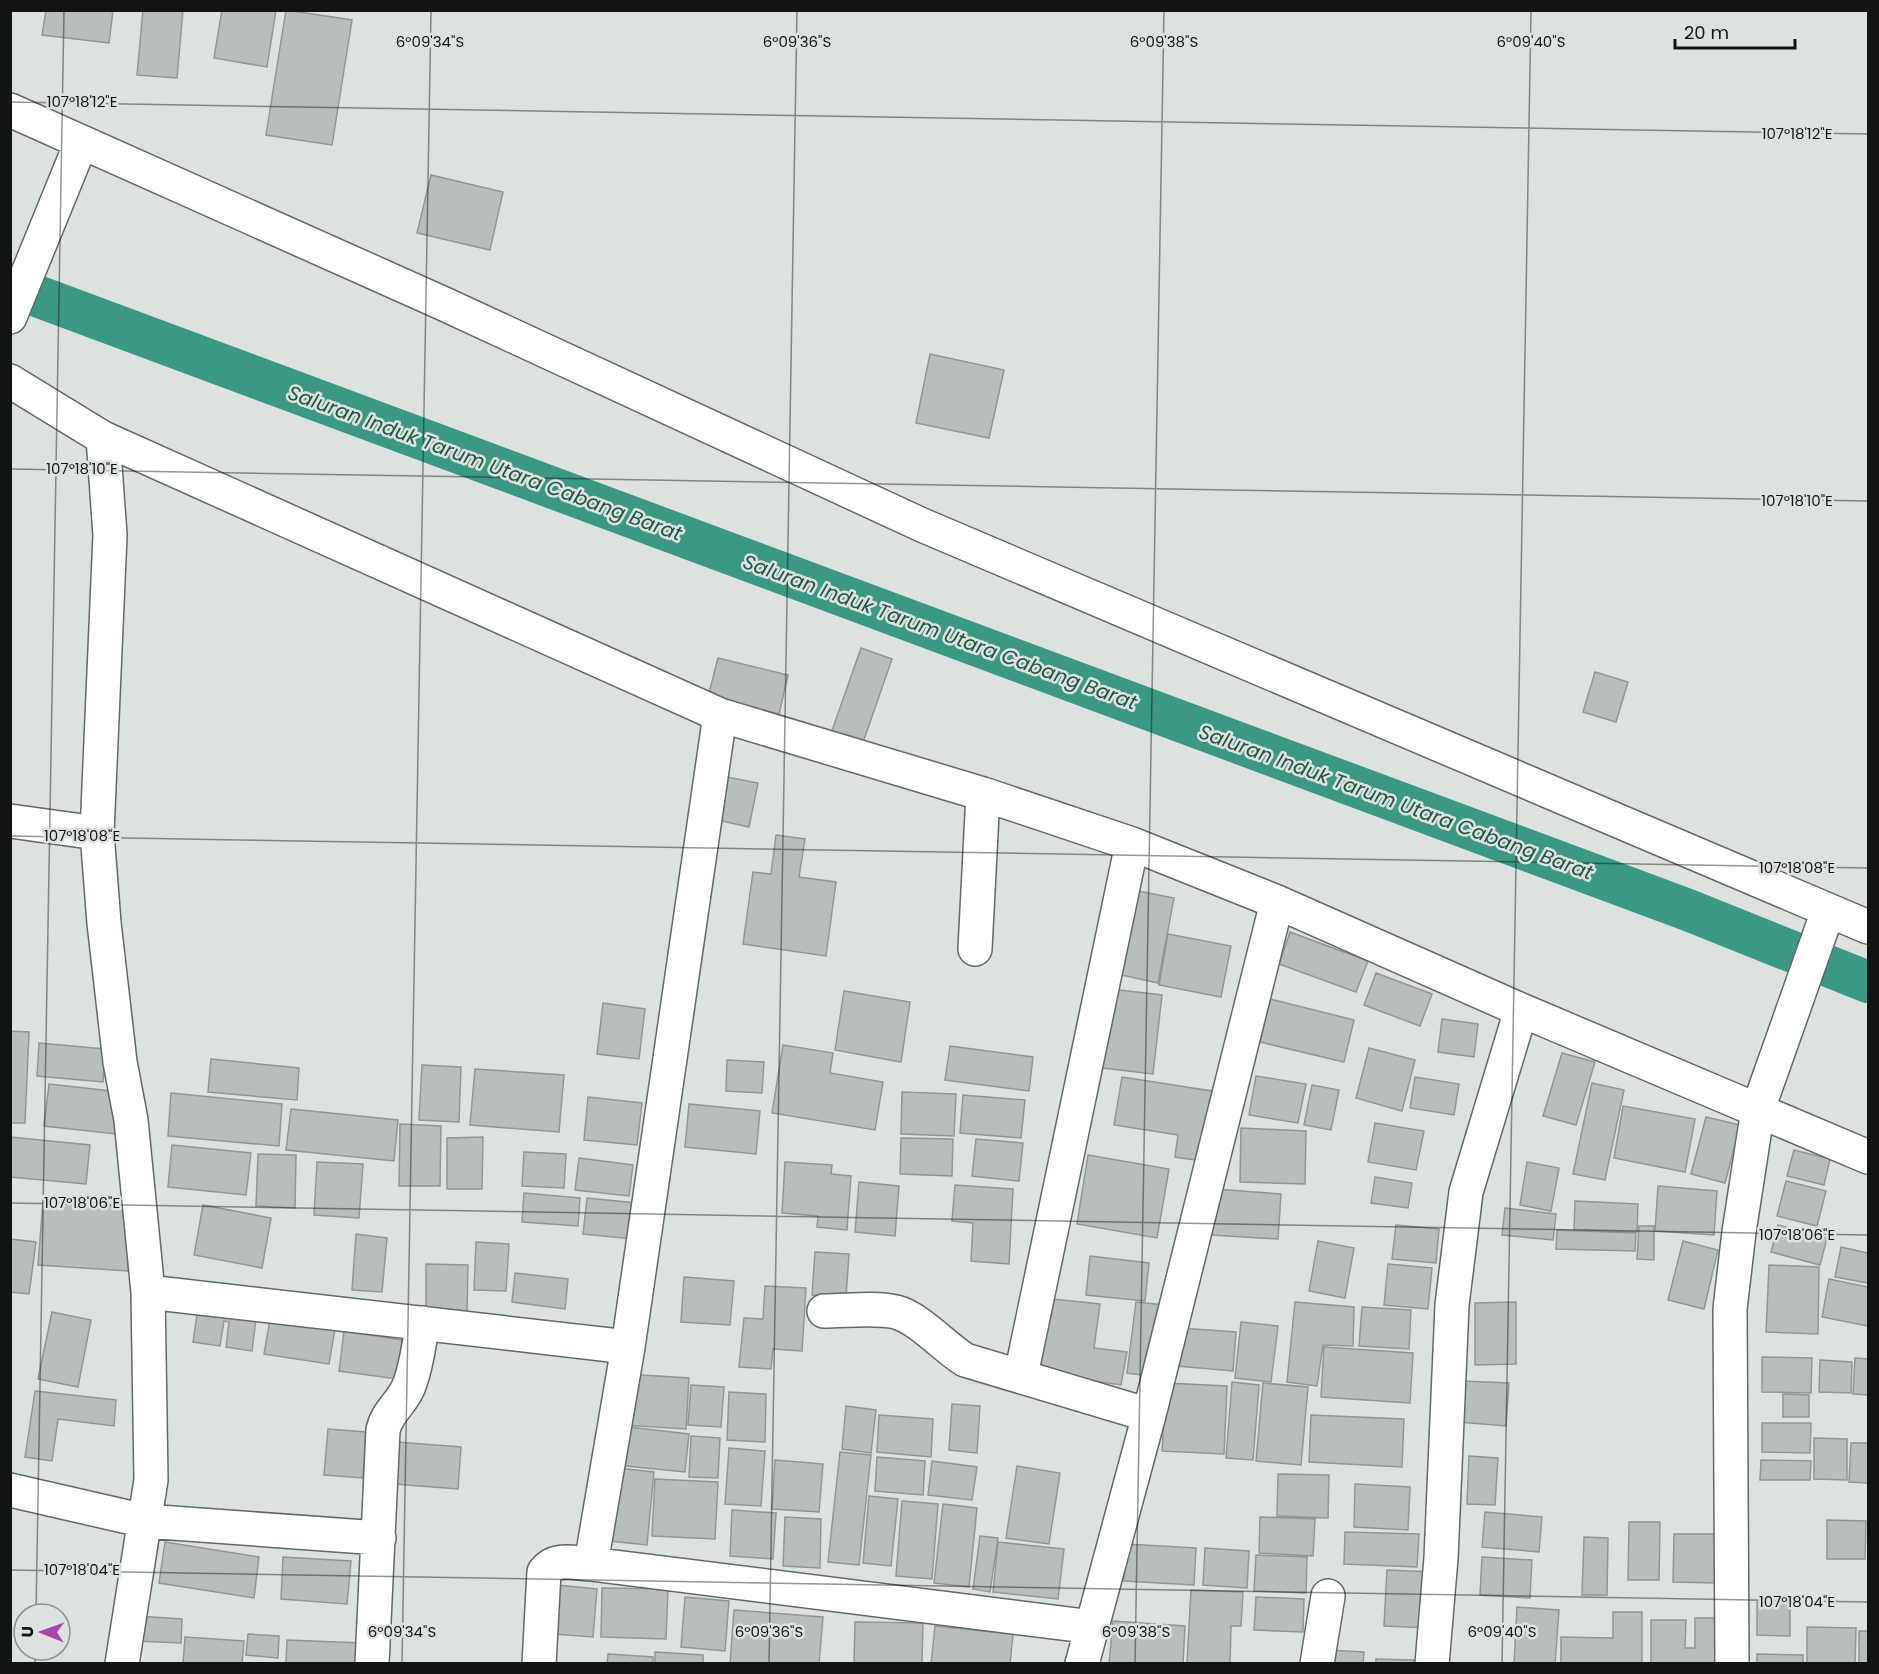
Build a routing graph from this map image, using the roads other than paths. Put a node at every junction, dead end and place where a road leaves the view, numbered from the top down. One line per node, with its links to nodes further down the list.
1 (10, 110): 2 (street)
2 (77, 151): 3 (street); 12 (street)
3 (12, 314)
4 (10, 381): 5 (street)
5 (103, 438): 6 (street); 9 (street)
6 (720, 715): 7 (street); 21 (street)
7 (983, 794): 10 (street); 14 (street)
8 (10, 820): 9 (street)
9 (96, 833): 18 (street)
10 (1132, 844): 11 (street); 22 (street)
11 (1277, 902): 15 (street); 23 (street)
12 (1828, 911): 13 (street); 16 (street)
13 (1869, 927)
14 (975, 949)
15 (1521, 1010): 16 (street); 35 (street)
16 (1758, 1109): 17 (street); 36 (street)
17 (1869, 1157)
18 (148, 1292): 20 (street); 25 (street)
19 (824, 1311): 22 (street)
20 (423, 1323): 21 (street); 26 (street)
21 (628, 1347): 27 (street)
22 (1021, 1375): 23 (street)
23 (1149, 1415): 29 (street)
24 (10, 1490): 25 (street)
25 (145, 1521): 26 (street); 30 (street)
26 (379, 1538): 31 (street)
27 (591, 1564): 29 (street); 32 (street)
28 (1328, 1596): 34 (street)
29 (1094, 1626): 33 (street)
30 (122, 1664)
31 (372, 1664)
32 (539, 1664)
33 (1082, 1664)
34 (1317, 1664)
35 (1432, 1664)
36 (1732, 1664)

